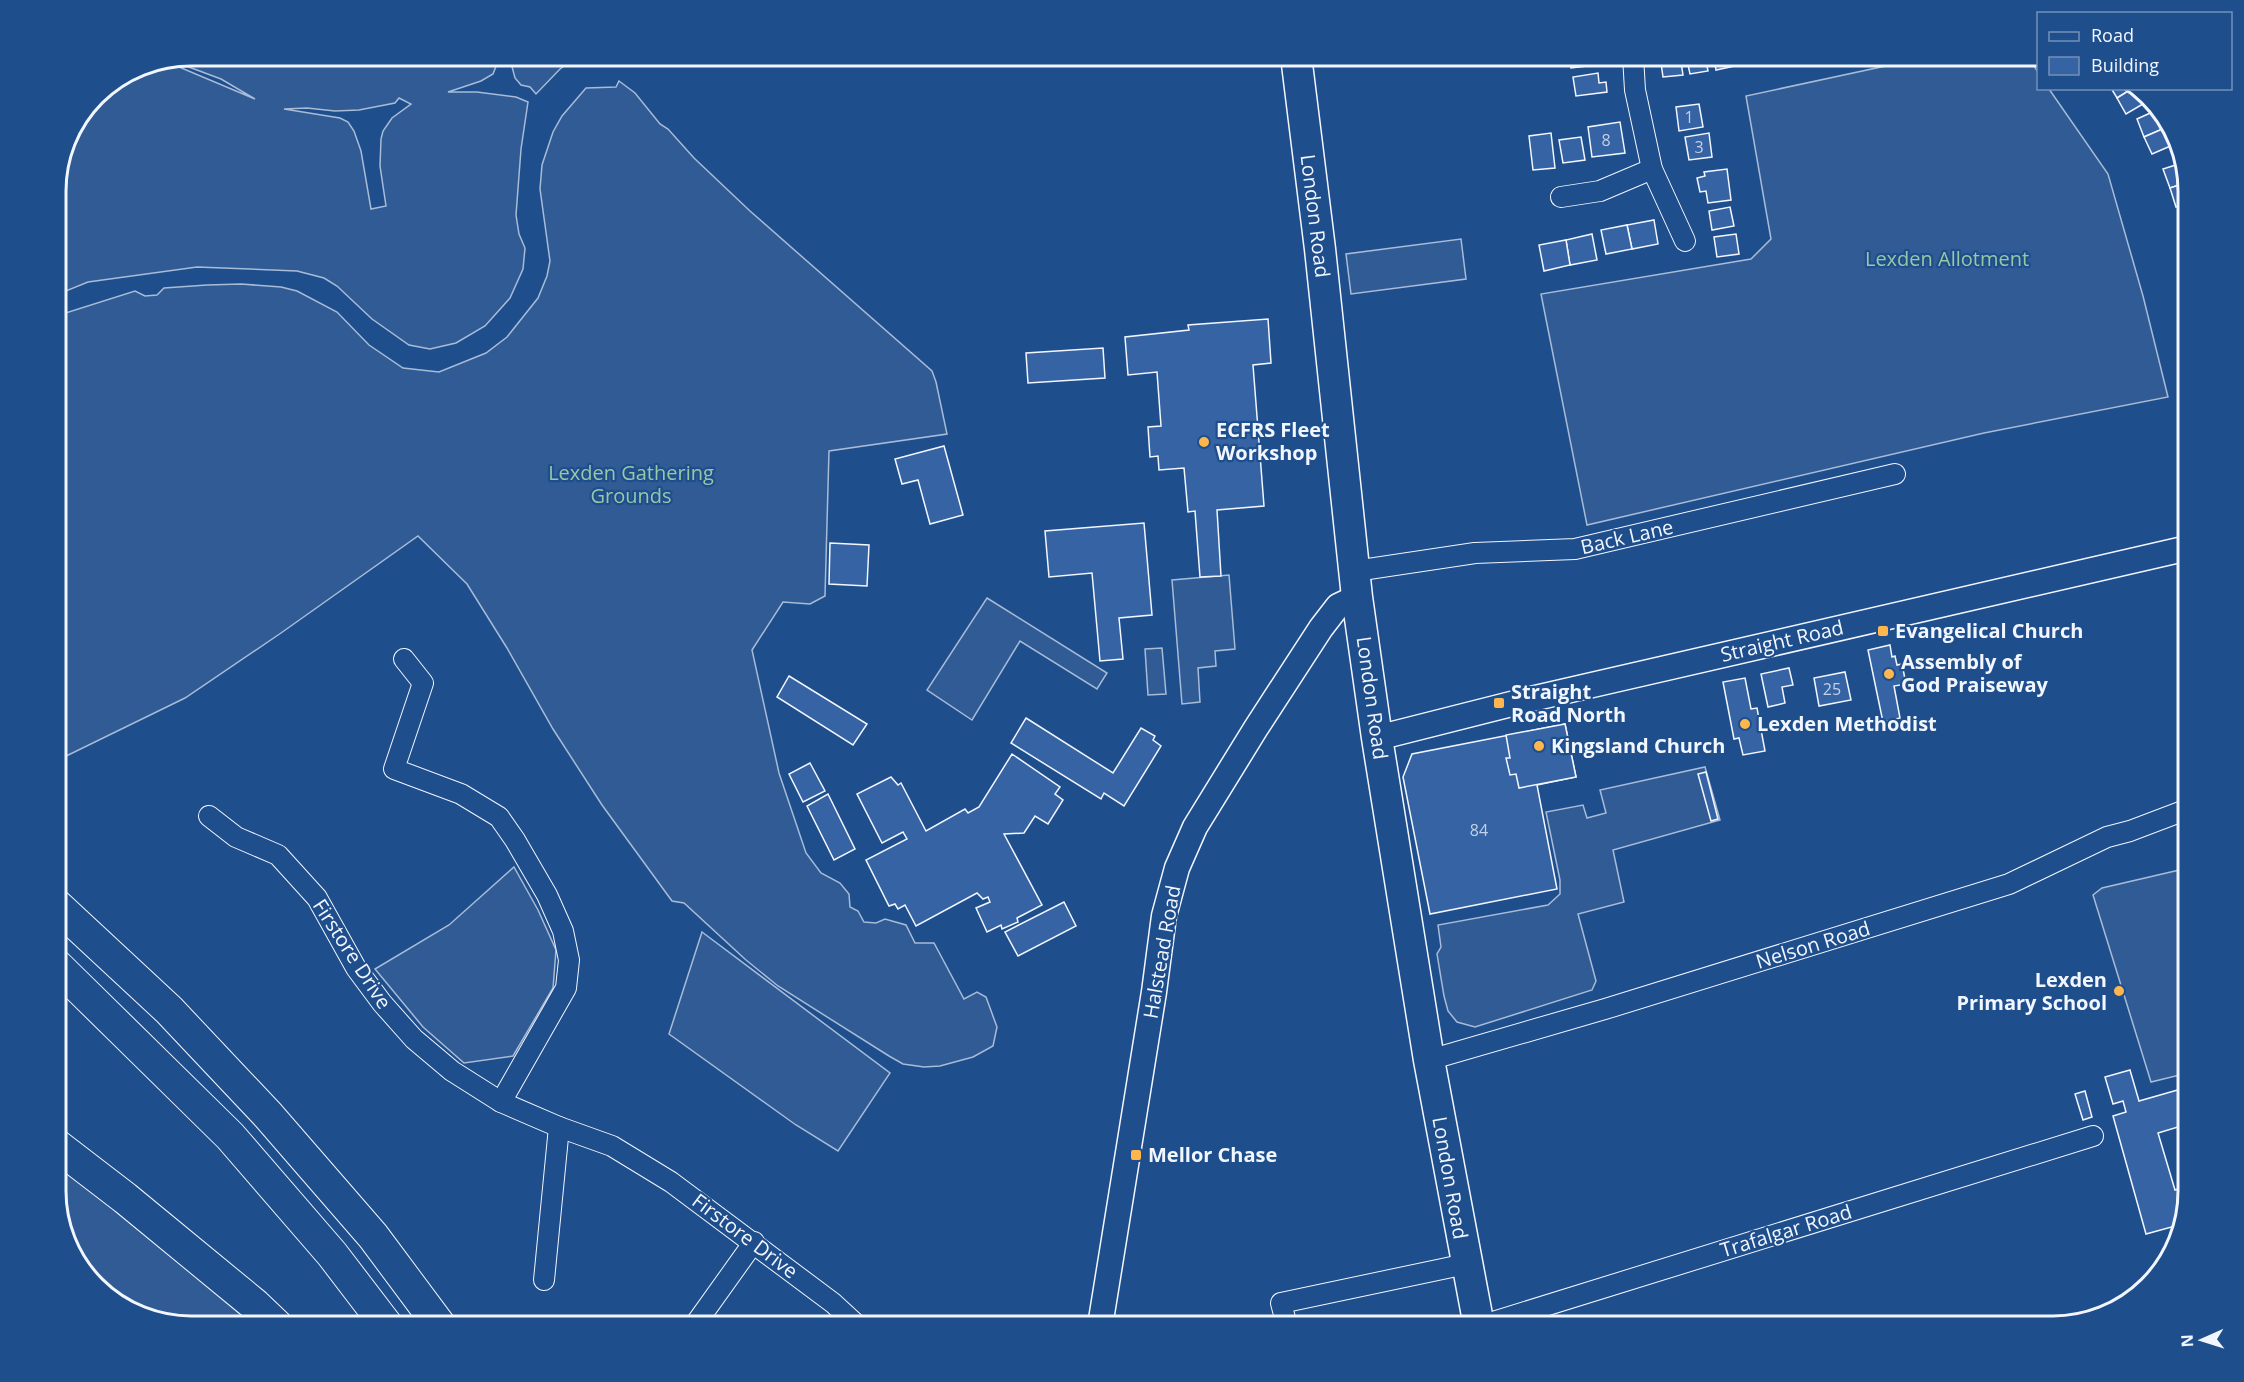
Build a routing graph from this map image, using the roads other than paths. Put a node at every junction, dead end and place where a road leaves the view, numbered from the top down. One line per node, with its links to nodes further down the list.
1 (1296, 66): 8 (main road, London Road)
2 (1633, 66): 3 (street)
3 (1652, 169): 4 (street); 5 (street)
4 (1561, 197)
5 (1685, 241)
6 (1895, 474): 8 (street, Back Lane)
7 (2178, 550): 10 (street, Straight Road)
8 (1356, 584): 10 (main road, London Road); 28 (street, Halstead Road)
9 (404, 659): 16 (street)
10 (1377, 738): 15 (main road, London Road)
11 (2178, 813): 15 (street, Nelson Road)
12 (209, 816): 16 (street, Firstore Drive)
13 (66, 914): 25 (highway)
14 (66, 975): 24 (highway)
15 (1429, 1060): 21 (main road, London Road)
16 (501, 1102): 17 (street, Firstore Drive)
17 (559, 1127): 20 (street, Firstore Drive); 22 (street)
18 (2093, 1136): 31 (street, Trafalgar Road)
19 (66, 1153): 23 (highway)
20 (753, 1242): 26 (street); 27 (street, Firstore Drive)
21 (1466, 1264): 29 (street); 30 (main road, London Road)
22 (544, 1280)
23 (267, 1316)
24 (379, 1316)
25 (433, 1316)
26 (701, 1316)
27 (847, 1316)
28 (1102, 1316)
29 (1284, 1316)
30 (1477, 1316)
31 (1511, 1316)

